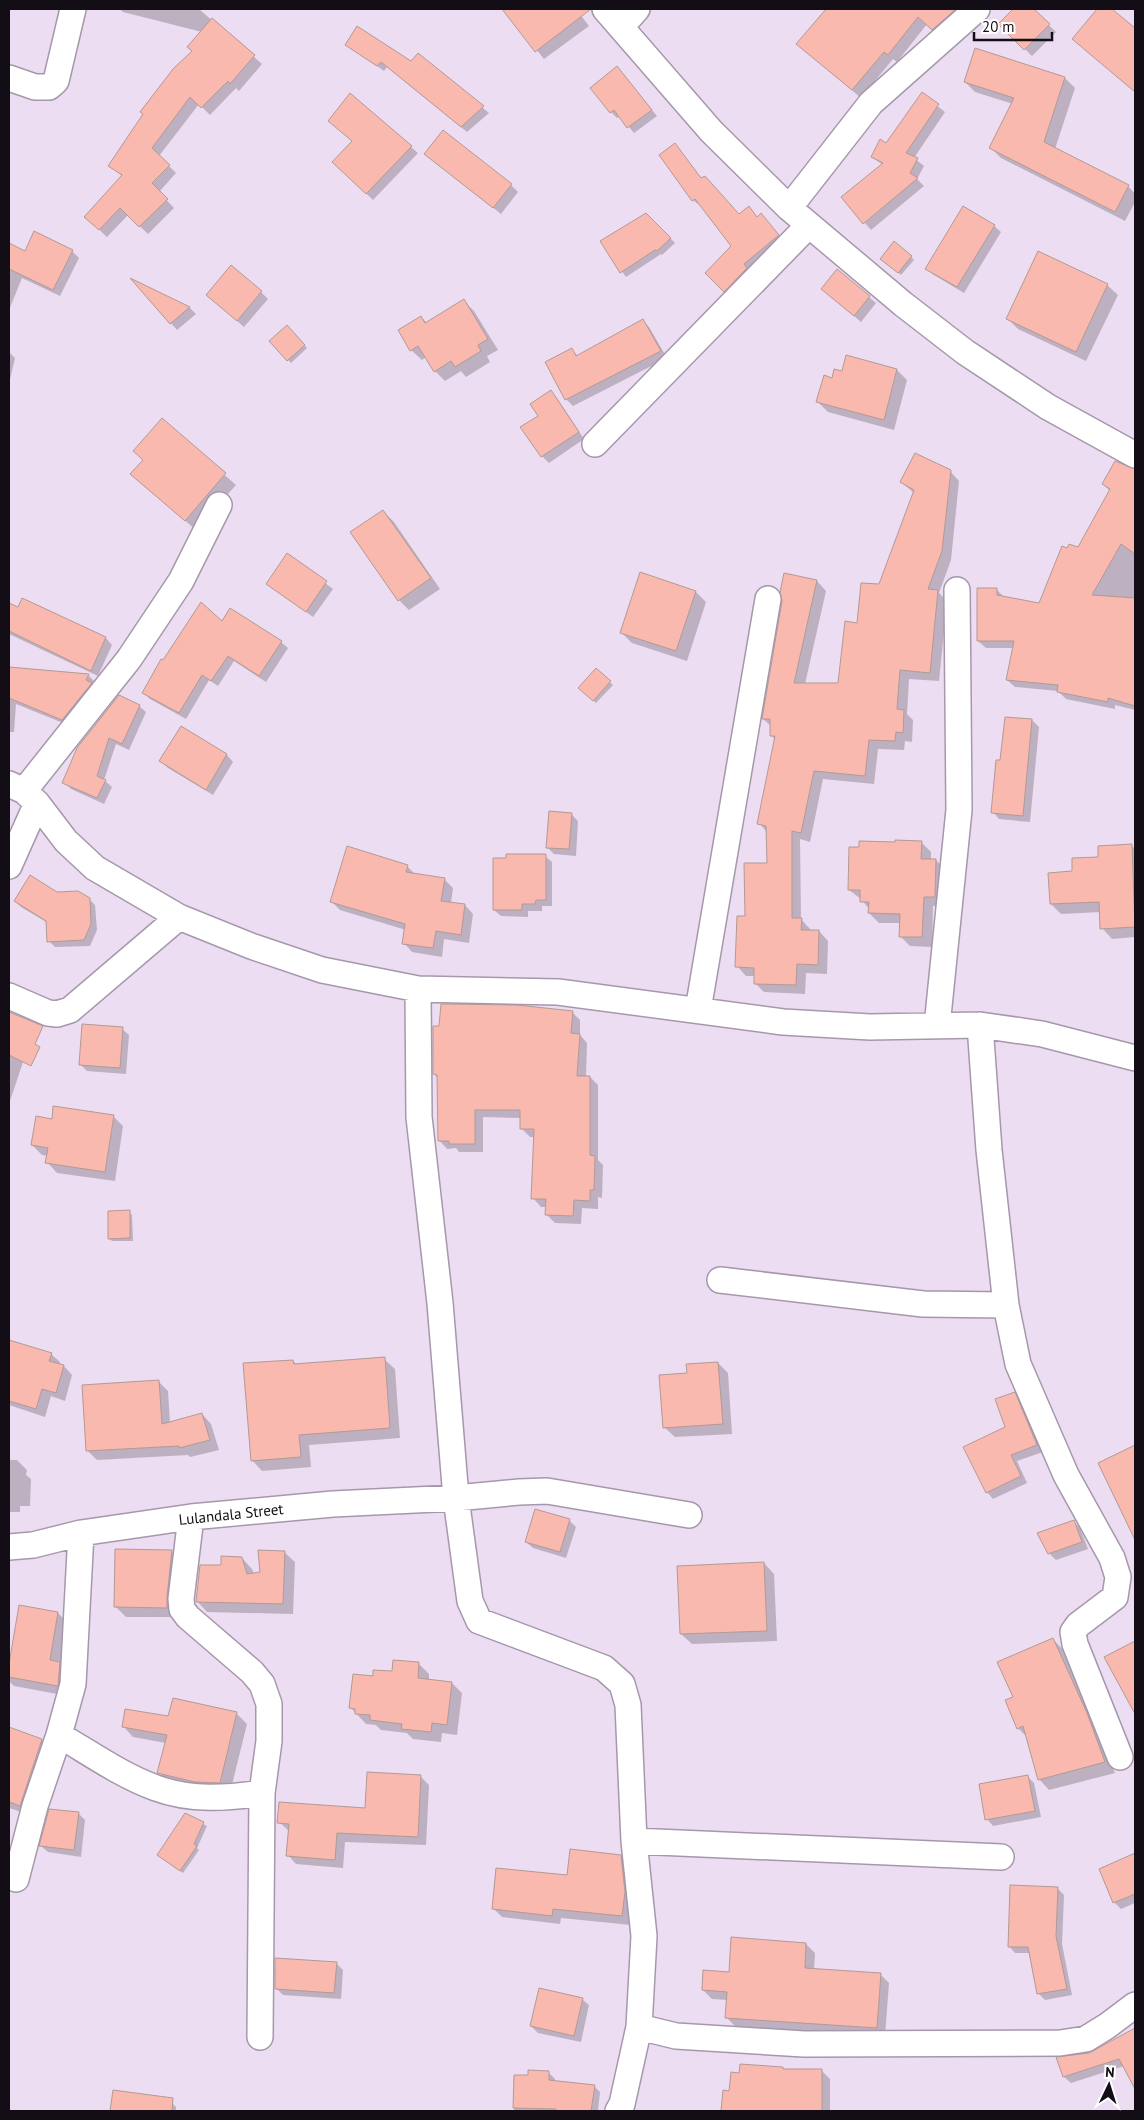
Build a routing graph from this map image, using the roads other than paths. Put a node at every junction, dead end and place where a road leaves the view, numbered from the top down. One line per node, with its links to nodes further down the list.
1 (74, 9): 4 (street)
2 (977, 9): 5 (street)
3 (621, 15): 5 (street)
4 (9, 78)
5 (789, 208): 6 (street)
6 (809, 225): 7 (street); 8 (street)
7 (594, 444)
8 (1135, 455)
9 (219, 505): 12 (street)
10 (958, 590): 19 (street)
11 (768, 599): 17 (street)
12 (23, 792): 13 (street); 14 (street)
13 (9, 866)
14 (179, 917): 15 (street); 16 (street)
15 (418, 989): 17 (street); 23 (street)
16 (9, 996)
17 (698, 1010): 19 (street)
18 (980, 1024): 19 (street); 20 (street); 22 (street)
19 (937, 1026)
20 (1135, 1058)
21 (720, 1280): 22 (street)
22 (1006, 1305): 29 (street)
23 (456, 1498): 24 (street, Lulandala Street); 25 (street, Lulandala Street); 31 (street)
24 (689, 1515)
25 (191, 1517): 26 (street, Lulandala Street); 30 (street)
26 (81, 1533): 27 (street, Lulandala Street); 28 (street)
27 (9, 1547)
28 (59, 1735): 30 (street); 33 (street)
29 (1120, 1757)
30 (262, 1793): 36 (street)
31 (634, 1841): 32 (street); 35 (street)
32 (1001, 1857)
33 (16, 1879)
34 (1135, 2005): 35 (street)
35 (639, 2027): 37 (street)
36 (260, 2036)
37 (618, 2111)

